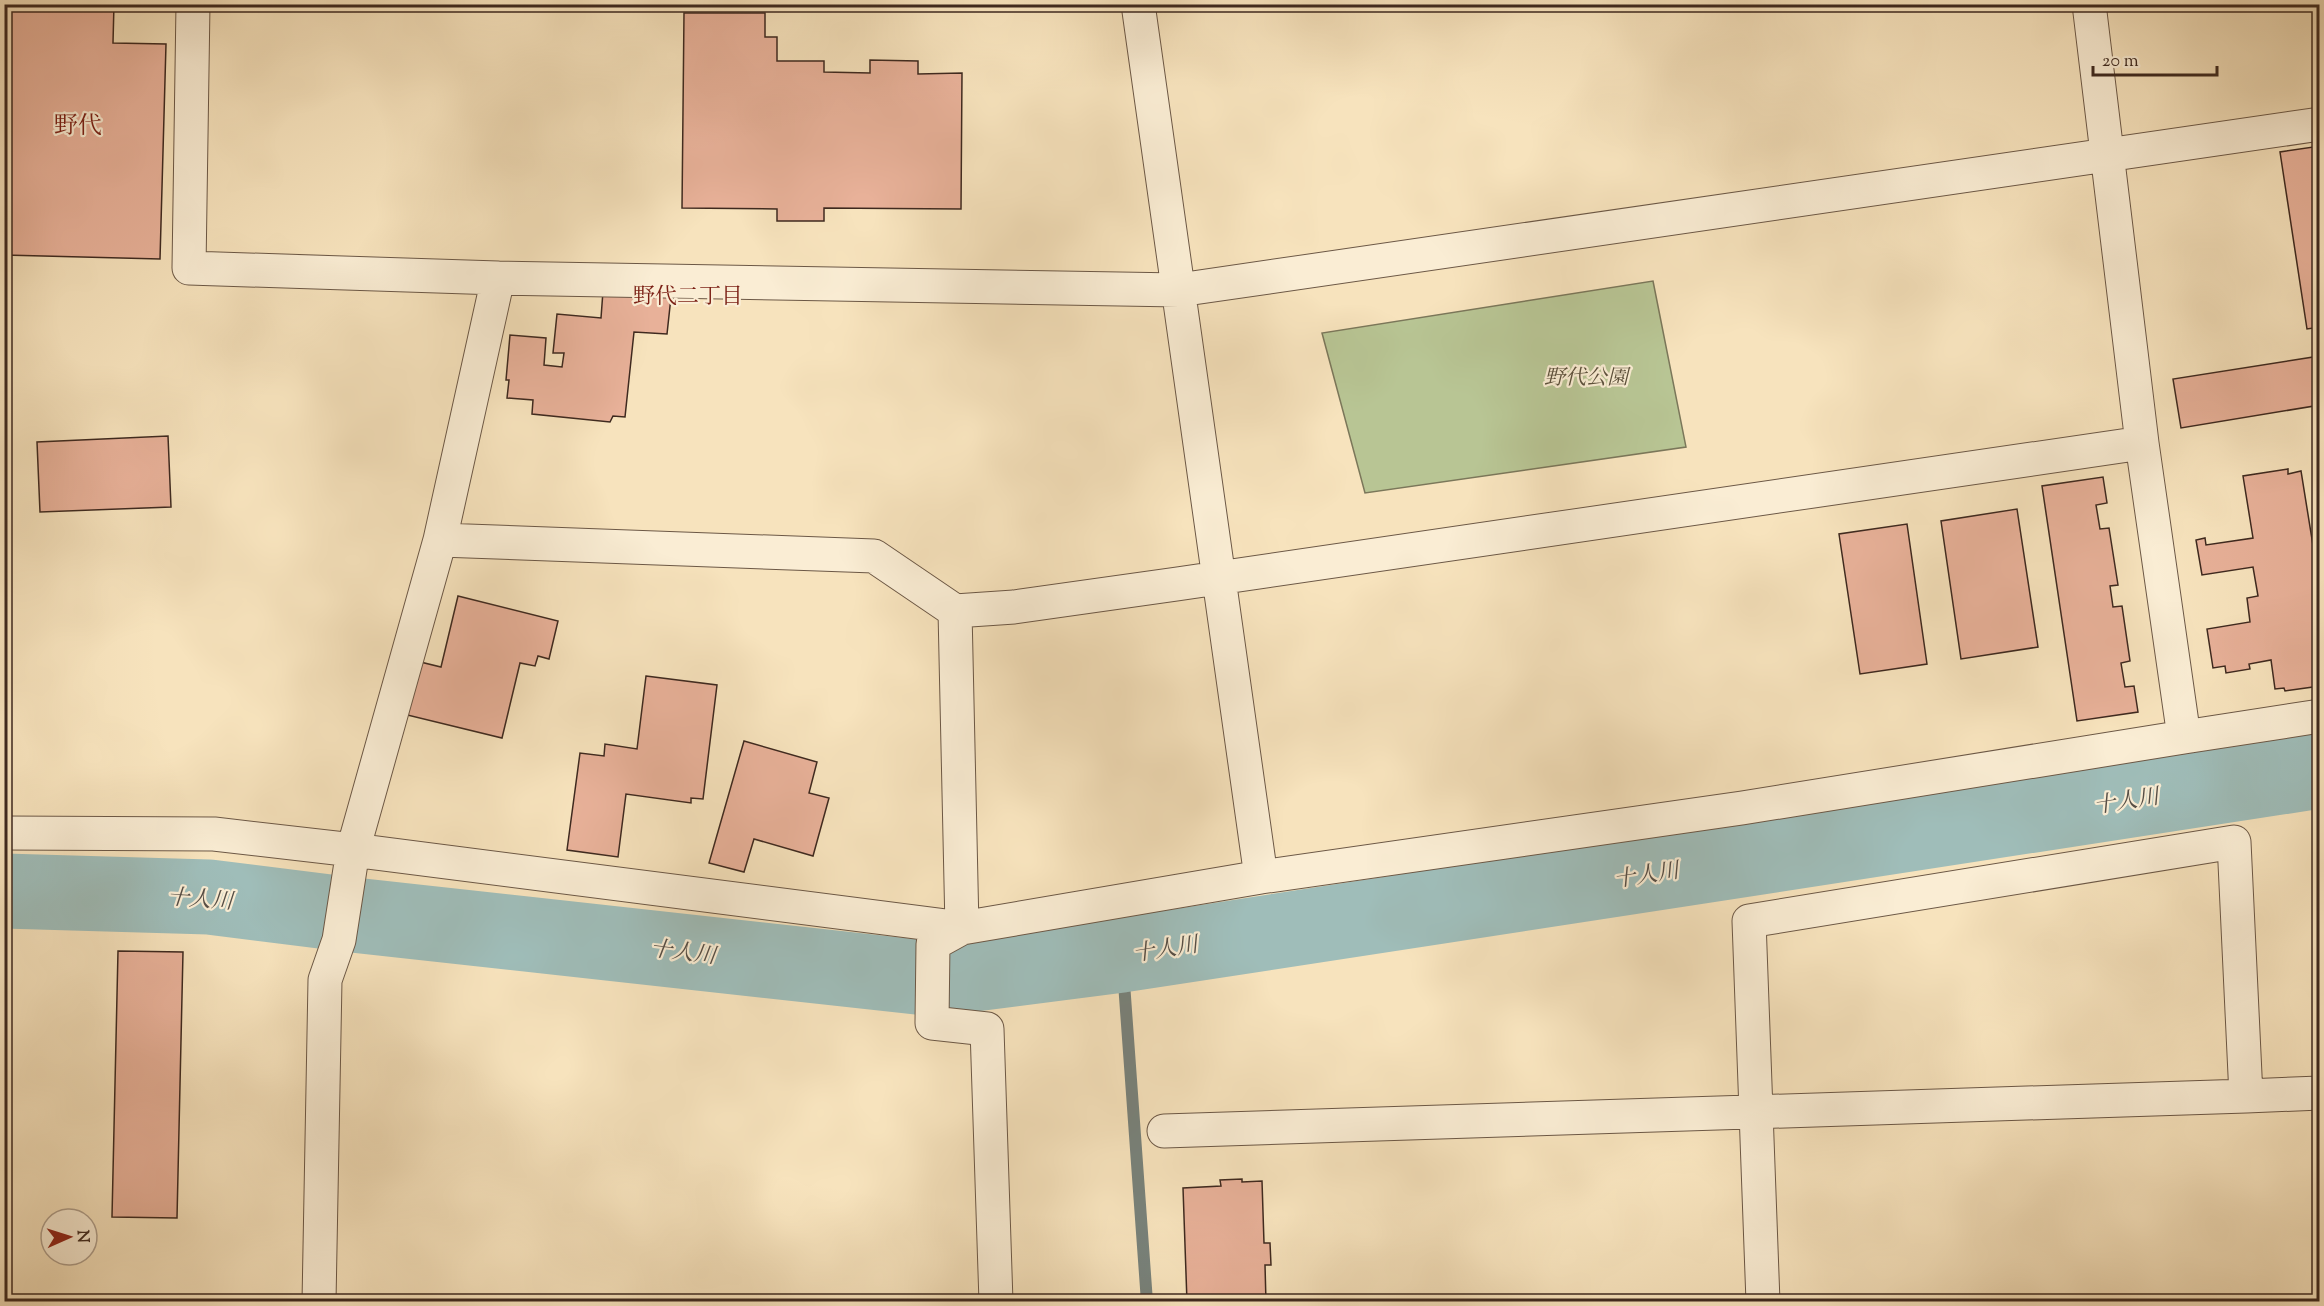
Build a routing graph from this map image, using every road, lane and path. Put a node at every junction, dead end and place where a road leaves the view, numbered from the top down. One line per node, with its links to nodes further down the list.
1 (192, 4): 6 (street)
2 (1138, 4): 7 (street)
3 (2089, 4): 5 (street)
4 (2319, 124): 5 (street)
5 (2109, 156): 7 (street); 8 (street)
6 (498, 279): 7 (street); 9 (street)
7 (1179, 290): 10 (street)
8 (2142, 443): 10 (street); 13 (street)
9 (440, 540): 11 (street); 15 (street)
10 (1219, 578): 11 (street); 16 (street)
11 (955, 611): 17 (street)
12 (2319, 716): 13 (street)
13 (2184, 737): 16 (street)
14 (4, 833): 15 (street)
15 (351, 862): 17 (street); 22 (street)
16 (1261, 877): 17 (street)
17 (962, 928): 23 (street)
18 (2319, 1093): 19 (street)
19 (2246, 1096): 20 (street); 20 (street)
20 (1756, 1110): 21 (street); 24 (street)
21 (1164, 1131)
22 (319, 1302)
23 (996, 1302)
24 (1763, 1302)

